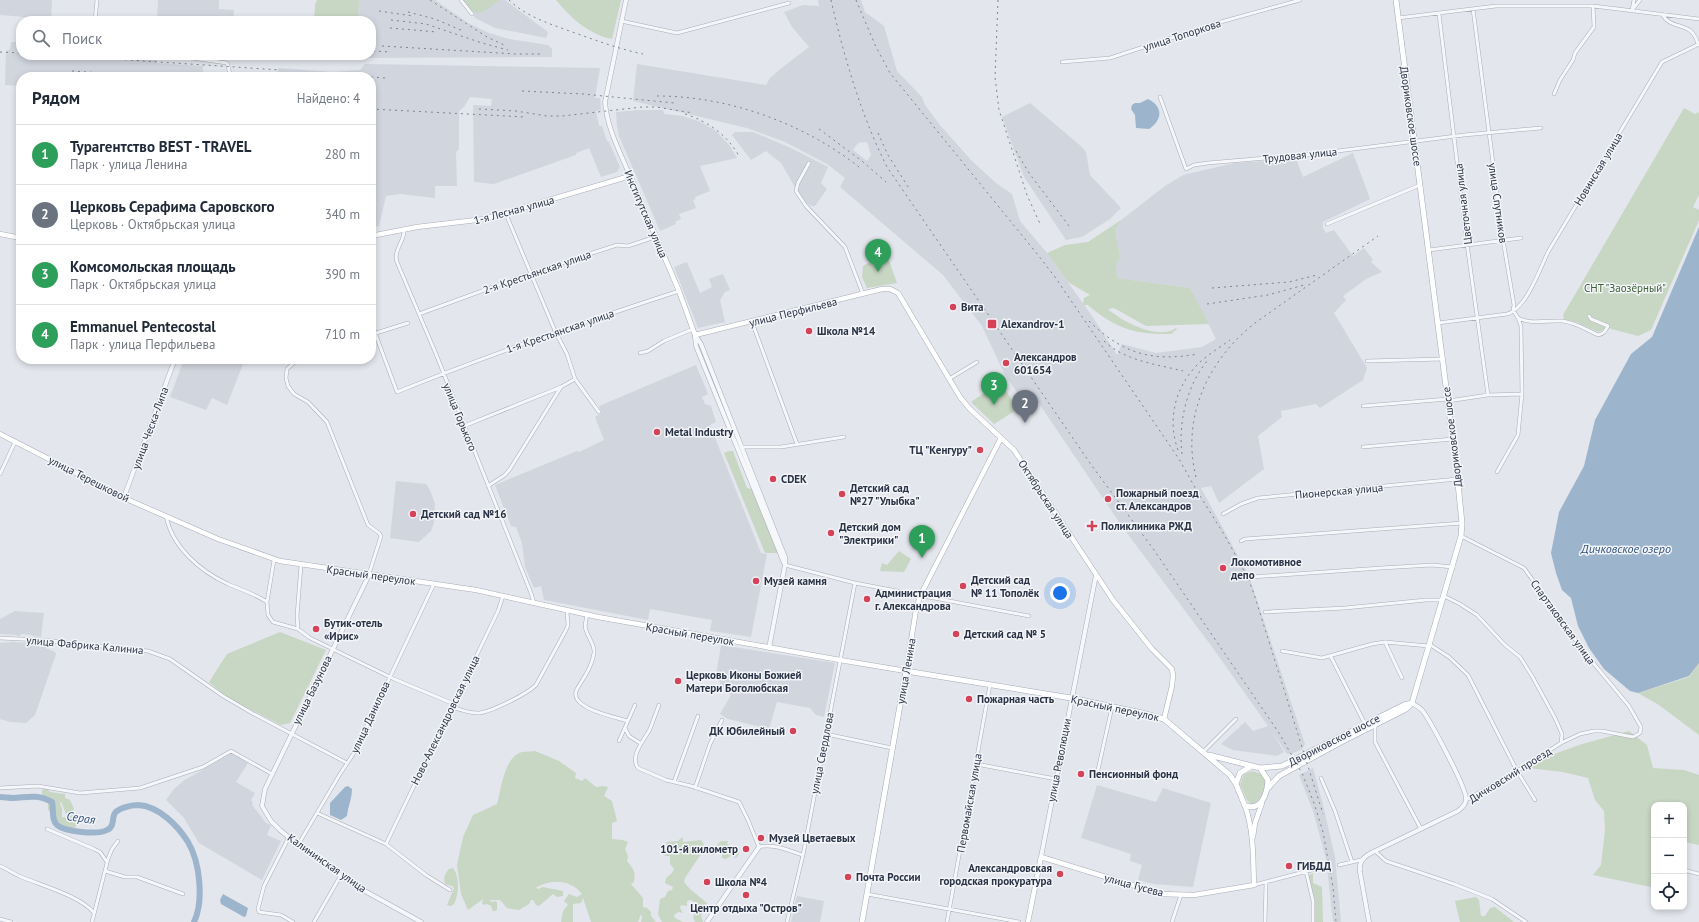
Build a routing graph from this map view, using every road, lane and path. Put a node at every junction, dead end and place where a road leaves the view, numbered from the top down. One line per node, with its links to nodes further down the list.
1 (97, 0): 15 (street)
2 (461, 0): 12 (street)
3 (626, 0): 18 (street, Институтская улица)
4 (1300, 0): 21 (street, улица Топоркова)
5 (1396, 0): 16 (main road, Двориковское шоссе)
6 (1634, 0): 11 (street)
7 (1640, 0): 11 (street)
8 (789, 3): 18 (street)
9 (1593, 6): 10 (street); 11 (street); 23 (street)
10 (1473, 9): 13 (street); 26 (street, улица Спутников)
11 (1632, 10): 14 (street)
12 (472, 14)
13 (1439, 14): 16 (street); 27 (street, Цветочная улица)
14 (1662, 14): 17 (street); 19 (street)
15 (95, 16)
16 (1398, 18): 28 (main road, Двориковское шоссе)
17 (1699, 19)
18 (620, 21): 30 (street, Институтская улица)
19 (1699, 44): 47 (street, Новинская улица)
20 (211, 60): 22 (street)
21 (1062, 62)
22 (230, 72)
23 (1554, 94)
24 (1160, 97): 28 (street, Трудовая улица)
25 (1541, 128): 26 (street, Трудовая улица)
26 (1489, 133): 27 (street, Трудовая улица); 40 (street, улица Спутников)
27 (1455, 136): 28 (street, Трудовая улица); 41 (street, Цветочная улица)
28 (1414, 141): 31 (main road, Двориковское шоссе)
29 (809, 163): 46 (street)
30 (630, 176): 32 (main road, 1-я Лесная улица); 38 (main road, Институтская улица)
31 (1420, 185): 33 (street); 42 (main road, Двориковское шоссе)
32 (506, 214): 34 (main road, 1-я Лесная улица); 43 (street)
33 (1327, 224)
34 (404, 230): 36 (main road, 1-я Лесная улица); 48 (street, улица Горького)
35 (0, 234): 37 (main road)
36 (376, 235)
37 (16, 237)
38 (655, 237): 43 (street, 2-я Крестьянская улица); 45 (main road, Институтская улица)
39 (1522, 238): 40 (street)
40 (1503, 240): 41 (street); 47 (street, улица Спутников)
41 (1467, 244): 42 (street); 50 (street, Цветочная улица)
42 (1429, 250): 54 (main road, Двориковское шоссе)
43 (531, 274): 48 (street, 2-я Крестьянская улица); 56 (street)
44 (890, 289): 46 (main road, улица Перфильева); 67 (main road, Октябрьская улица)
45 (679, 291): 55 (main road, Институтская улица); 56 (street, 1-я Крестьянская улица)
46 (863, 294): 52 (main road, улица Перфильева)
47 (1513, 310): 50 (street); 51 (street, улица Спутников)
48 (419, 314): 65 (street, улица Горького)
49 (1589, 316): 51 (street)
50 (1477, 318): 54 (street); 70 (street, Цветочная улица)
51 (1518, 318): 69 (street, улица Спутников)
52 (752, 322): 58 (main road, улица Перфильева); 80 (street)
53 (408, 323): 57 (street)
54 (1438, 323): 60 (main road, Двориковское шоссе)
55 (693, 329): 58 (main road, Институтская улица); 59 (street)
56 (555, 331): 65 (street, 1-я Крестьянская улица); 66 (street)
57 (376, 333): 65 (street, 1-я Крестьянская улица)
58 (695, 335): 82 (street, Институтская улица)
59 (640, 353)
60 (1443, 359): 61 (street); 71 (main road, Двориковское шоссе)
61 (1367, 361)
62 (977, 362): 67 (street)
63 (173, 364): 87 (street, улица Ческа-Липа)
64 (292, 364): 98 (street)
65 (443, 373): 74 (street, улица Горького)
66 (575, 379): 68 (street); 73 (street)
67 (949, 379): 77 (main road, Октябрьская улица)
68 (561, 387): 74 (street); 86 (street)
69 (1522, 394): 70 (street); 83 (street, улица Спутников)
70 (1488, 395): 71 (street)
71 (1448, 400): 72 (street); 78 (main road, Двориковское шоссе)
72 (1363, 406)
73 (599, 412)
74 (464, 426): 86 (street, улица Горького)
75 (0, 434): 79 (main road, улица Терешковой)
76 (844, 437): 80 (street)
77 (1001, 438): 99 (main road, Октябрьская улица); 104 (main road, улица Ленина)
78 (1453, 439): 81 (street); 85 (main road, Двориковское шоссе)
79 (15, 442): 84 (street); 87 (main road, улица Терешковой)
80 (797, 444): 82 (street)
81 (1363, 447)
82 (739, 448): 96 (street, Институтская улица)
83 (1497, 472)
84 (0, 474)
85 (1458, 479): 88 (street, Пионерская улица); 90 (main road, Двориковское шоссе)
86 (488, 486): 107 (street, улица Горького)
87 (124, 497): 89 (main road, улица Терешковой)
88 (1224, 514)
89 (166, 516): 92 (main road, улица Терешковой); 106 (street)
90 (1462, 523): 91 (main road, Двориковское шоссе); 93 (street)
91 (1461, 536): 97 (main road, Двориковское шоссе); 139 (street, Спартаковская улица)
92 (218, 539): 94 (main road, Красный переулок)
93 (1242, 540)
94 (274, 560): 95 (main road, Красный переулок); 106 (street)
95 (301, 565): 98 (main road, Красный переулок); 112 (street)
96 (785, 565): 101 (street); 116 (street, Институтская улица)
97 (1453, 567): 100 (street); 105 (main road, Двориковское шоссе)
98 (369, 575): 102 (main road, Красный переулок); 117 (street, улица Базунова)
99 (1096, 575): 125 (street, улица Революции); 132 (main road, Октябрьская улица)
100 (1252, 577)
101 (856, 583): 104 (street); 120 (street, улица Свердлова)
102 (434, 584): 103 (main road, Красный переулок); 122 (street, улица Данилова)
103 (503, 596): 107 (main road, Красный переулок); 129 (street, Ново-Александровская улица)
104 (920, 596): 111 (street); 121 (main road, улица Ленина)
105 (1443, 598): 109 (street); 115 (main road, Двориковское шоссе); 144 (street)
106 (267, 602): 112 (street)
107 (534, 604): 108 (main road, Красный переулок)
108 (567, 612): 110 (main road, Красный переулок); 129 (street)
109 (1265, 612)
110 (587, 615): 116 (main road, Красный переулок); 135 (street)
111 (1029, 616)
112 (298, 629): 117 (street)
113 (0, 638): 140 (street, улица Фабрика Калиниа)
114 (1385, 642): 115 (street); 119 (street); 123 (street)
115 (1429, 645): 126 (main road, Двориковское шоссе); 152 (street)
116 (770, 648): 120 (main road, Красный переулок)
117 (332, 649): 122 (street); 140 (street, улица Базунова)
118 (1282, 651): 119 (street)
119 (1331, 656): 136 (street)
120 (840, 660): 121 (main road, Красный переулок); 141 (street, улица Свердлова)
121 (906, 671): 124 (main road, Красный переулок); 145 (main road, улица Ленина)
122 (389, 677): 129 (street); 147 (street, улица Данилова)
123 (1402, 678)
124 (990, 684): 125 (main road, Красный переулок); 148 (street, Первомайская улица)
125 (1071, 698): 130 (main road, Красный переулок); 155 (street, улица Революции)
126 (1412, 703): 136 (main road, Двориковское шоссе); 137 (main road); 161 (street)
127 (635, 705): 135 (street)
128 (659, 705): 143 (street)
129 (453, 706): 171 (street, Ново-Александровская улица)
130 (1112, 707): 132 (main road, Красный переулок); 151 (street)
131 (698, 716): 156 (street)
132 (1164, 719): 146 (main road)
133 (1236, 719): 146 (street)
134 (722, 720): 159 (street)
135 (628, 721): 138 (street)
136 (1365, 724): 150 (main road, Двориковское шоссе)
137 (1375, 725): 160 (main road); 168 (street)
138 (625, 728): 142 (street); 143 (street)
139 (1640, 733): 144 (street, Дичковский проезд)
140 (291, 734): 147 (street, улица Фабрика Калиниа); 153 (street, улица Базунова)
141 (826, 734): 145 (street); 176 (street, улица Свердлова)
142 (618, 741)
143 (640, 743): 156 (street)
144 (1561, 743): 152 (street, Дичковский проезд)
145 (892, 748): 193 (main road, улица Ленина)
146 (1204, 753): 149 (main road); 157 (main road)
147 (347, 763): 166 (street, улица Данилова)
148 (976, 764): 155 (street); 195 (street, Первомайская улица)
149 (1250, 767): 150 (main road); 157 (main road)
150 (1260, 768): 160 (main road)
151 (1098, 770)
152 (1517, 771): 161 (street, Дичковский проезд); 162 (street)
153 (272, 774): 158 (street); 164 (street, улица Базунова)
154 (1321, 778): 180 (street)
155 (1056, 779): 177 (street, улица Революции)
156 (674, 782): 159 (street)
157 (1236, 784): 165 (main road)
158 (0, 788)
159 (695, 788): 174 (street)
160 (1268, 788): 163 (main road)
161 (1466, 800): 168 (street, Дичковский проезд)
162 (1535, 800)
163 (1262, 803): 165 (main road); 173 (main road)
164 (262, 806): 169 (street, Калининская улица)
165 (1245, 806): 173 (main road)
166 (317, 813): 171 (street); 172 (street, улица Данилова)
167 (47, 829): 179 (street)
168 (1421, 829): 175 (street, Дичковский проезд)
169 (289, 837): 172 (street, Калининская улица); 200 (street)
170 (118, 842): 179 (street)
171 (386, 844): 191 (street)
172 (298, 845): 188 (street, Калининская улица)
173 (1252, 845): 190 (main road)
174 (759, 847): 176 (street); 203 (street)
175 (1375, 851): 178 (street, Дичковский проезд); 213 (street)
176 (803, 855): 204 (street, улица Свердлова)
177 (1041, 857): 194 (main road, улица Гусева); 208 (main road, улица Революции)
178 (1363, 858): 180 (street); 212 (street)
179 (107, 862): 184 (street)
180 (1352, 862): 181 (street)
181 (1339, 865)
182 (0, 866): 196 (street)
183 (1323, 867): 185 (street)
184 (105, 871): 192 (street); 196 (street)
185 (1306, 871): 189 (street); 211 (street)
186 (1687, 871): 187 (street)
187 (1699, 874)
188 (341, 875): 201 (street); 202 (street, Калининская улица)
189 (1266, 883): 190 (street); 210 (street)
190 (1254, 886): 194 (main road, улица Гусева)
191 (450, 890)
192 (183, 894)
193 (867, 894): 195 (street); 205 (main road, улица Ленина)
194 (1181, 895): 209 (street)
195 (950, 909): 206 (street, Первомайская улица); 207 (street)
196 (94, 913): 199 (street)
197 (0, 920): 198 (street)
198 (11, 922)
199 (92, 922)
200 (293, 922)
201 (314, 922)
202 (421, 922)
203 (707, 922)
204 (788, 922)
205 (862, 922)
206 (947, 922)
207 (1019, 922)
208 (1028, 922)
209 (1172, 922)
210 (1265, 922)
211 (1313, 922)
212 (1369, 922)
213 (1526, 922)

